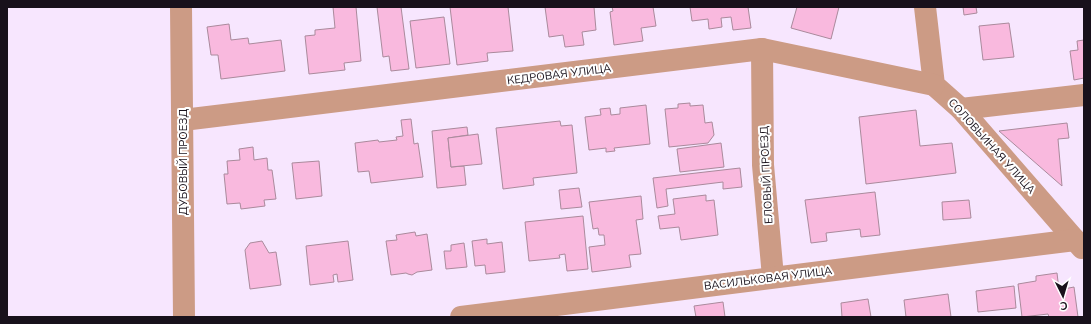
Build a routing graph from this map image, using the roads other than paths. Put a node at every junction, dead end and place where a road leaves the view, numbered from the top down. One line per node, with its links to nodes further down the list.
1 (181, 7): 7 (street, ДУБОВЫЙ ПРОЕЗД)
2 (925, 7): 4 (street)
3 (762, 49): 4 (street, КЕДРОВАЯ УЛИЦА); 7 (street, КЕДРОВАЯ УЛИЦА); 9 (street, ЕЛОВЫЙ ПРОЕЗД)
4 (934, 85): 6 (street, СОЛОВЬИНАЯ УЛИЦА)
5 (1084, 95): 6 (street)
6 (961, 109): 8 (street, СОЛОВЬИНАЯ УЛИЦА)
7 (182, 120): 10 (street, ДУБОВЫЙ ПРОЕЗД)
8 (1079, 245): 9 (street, ВАСИЛЬКОВАЯ УЛИЦА)
9 (774, 277): 11 (street, ВАСИЛЬКОВАЯ УЛИЦА)
10 (184, 317)
11 (461, 317)

